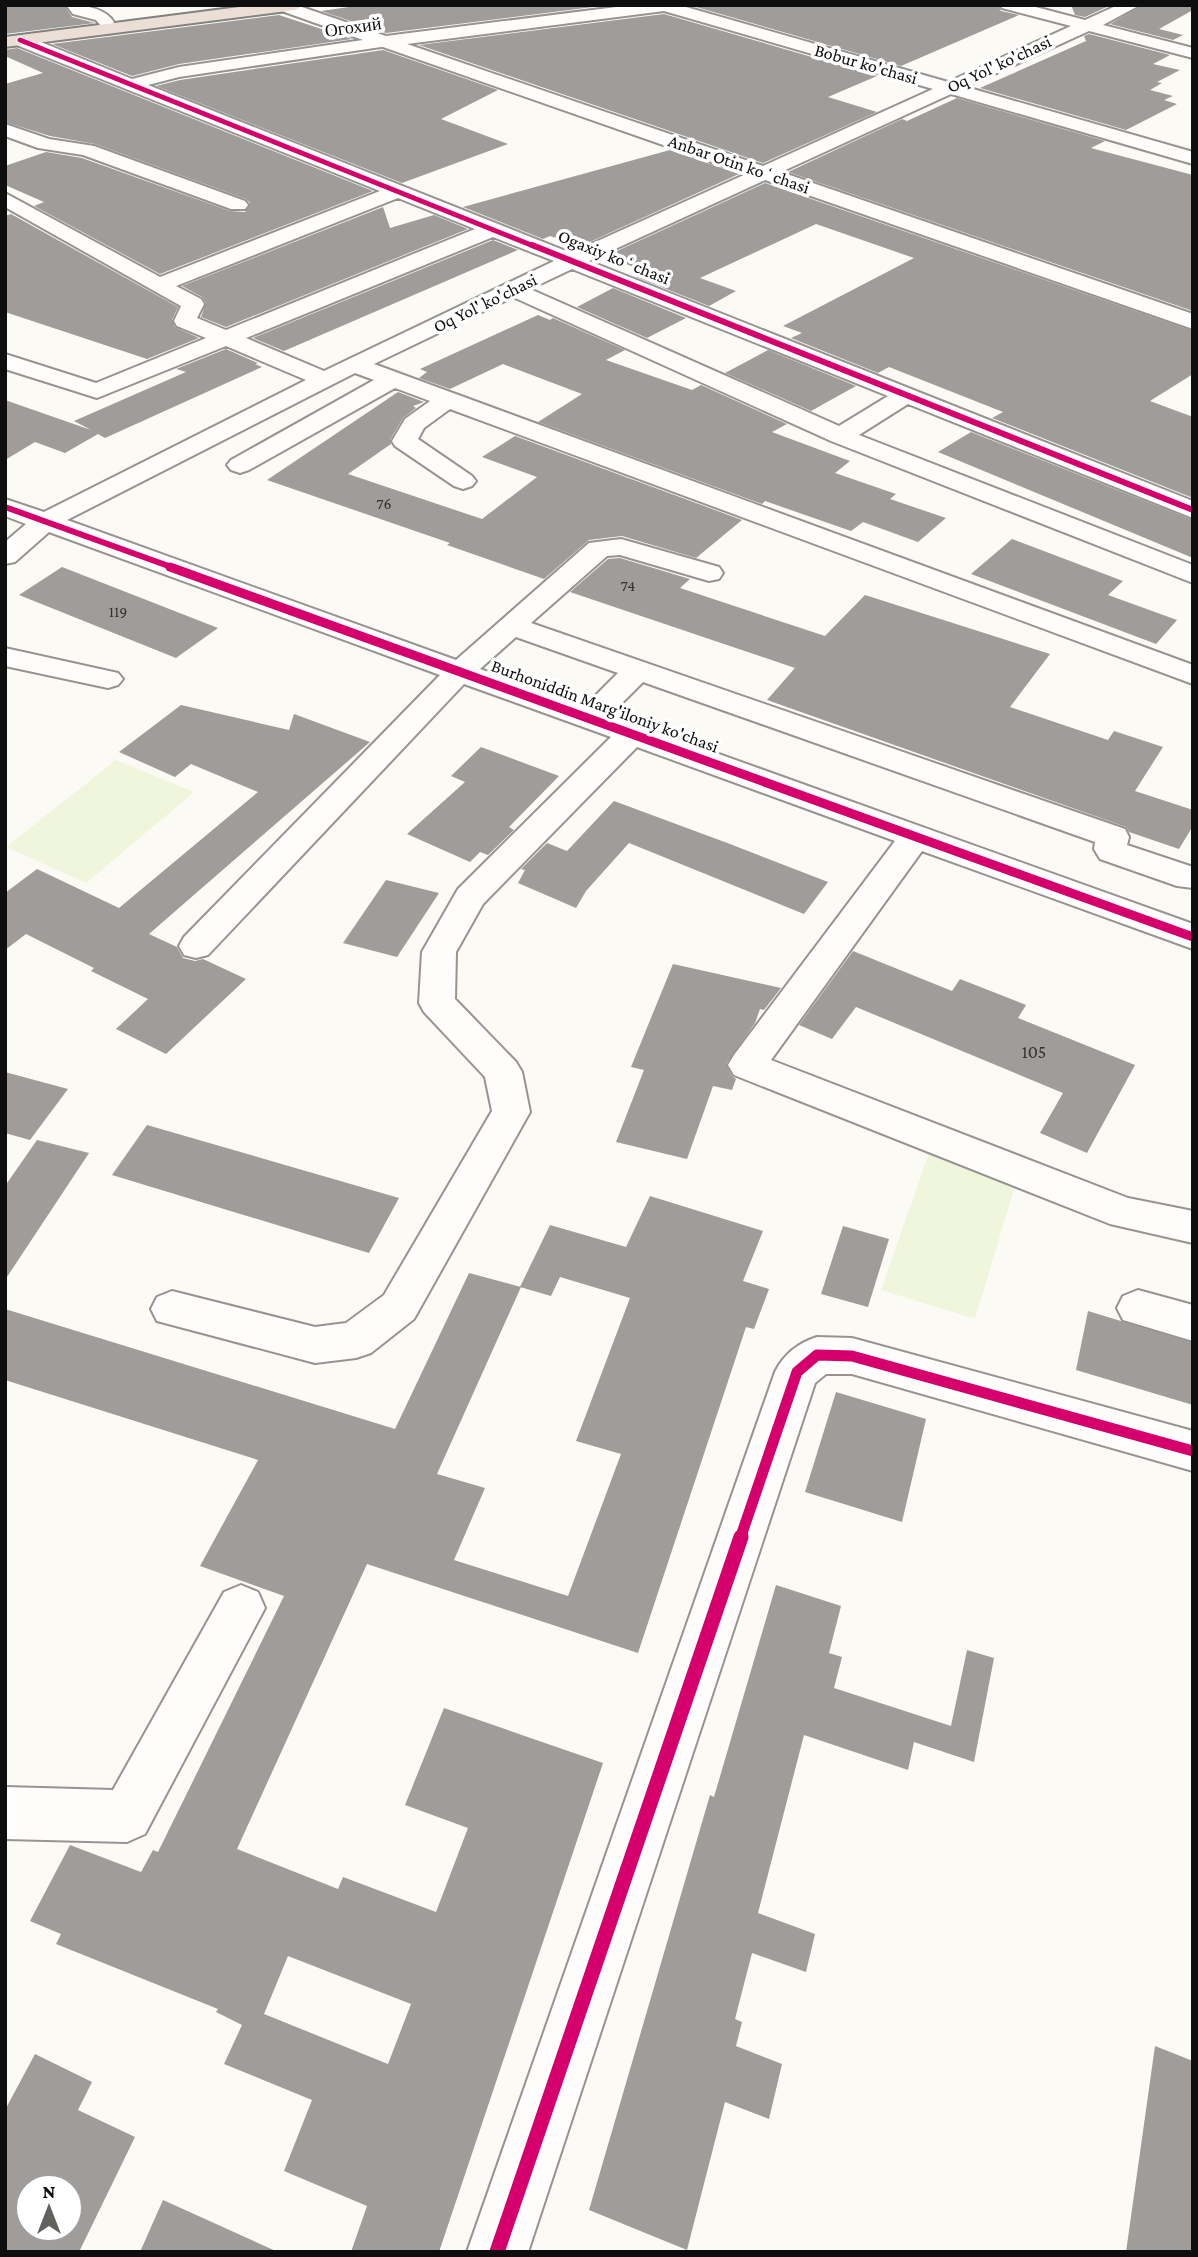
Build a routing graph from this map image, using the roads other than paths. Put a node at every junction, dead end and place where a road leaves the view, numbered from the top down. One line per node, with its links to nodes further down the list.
1 (74, 5): 7 (street)
2 (234, 5): 7 (highway)
3 (1008, 5): 8 (street)
4 (1132, 5): 8 (street, Oq Yol' ko'chasi)
5 (290, 6): 9 (highway); 10 (street, Anbar Otin koʻchasi)
6 (662, 6): 10 (street, Огохий); 13 (street, Bobur ko'chasi)
7 (106, 22): 9 (highway)
8 (1084, 25): 11 (street); 13 (street, Oq Yol' ko'chasi)
9 (10, 39): 12 (street, Ogaxiy koʻchasi)
10 (381, 42): 12 (street, Огохий); 16 (street, Anbar Otin koʻchasi)
11 (1193, 53)
12 (132, 84): 17 (street, Ogaxiy koʻchasi)
13 (949, 88): 15 (street, Bobur ko'chasi); 16 (street, Oq Yol' ko'chasi)
14 (5, 129): 19 (street)
15 (1193, 158)
16 (765, 173): 21 (street, Oq Yol' ko'chasi); 24 (street, Anbar Otin koʻchasi)
17 (399, 191): 20 (street, Ogaxiy koʻchasi); 22 (street)
18 (5, 199): 22 (street)
19 (238, 205)
20 (494, 229): 21 (street, Ogaxiy koʻchasi); 25 (street)
21 (573, 260): 23 (street, Oq Yol' ko'chasi); 29 (street, Ogaxiy koʻchasi)
22 (159, 285): 25 (street)
23 (511, 300): 27 (street, Oq Yol' ko'chasi); 31 (street)
24 (1193, 322)
25 (227, 339): 26 (street); 28 (street)
26 (5, 361)
27 (373, 374): 28 (street); 30 (street); 32 (street)
28 (325, 380): 36 (street)
29 (908, 394): 31 (street); 35 (street, Ogaxiy koʻchasi)
30 (447, 400): 33 (street); 43 (street)
31 (840, 436): 39 (street)
32 (240, 465)
33 (463, 481)
34 (5, 507): 36 (street, Burhoniddin Marg'iloniy ko'chasi)
35 (1193, 510)
36 (44, 522): 37 (street); 44 (street, Burhoniddin Marg'iloniy ko'chasi)
37 (5, 556)
38 (709, 573): 40 (street)
39 (1193, 575)
40 (511, 626): 42 (street); 44 (street)
41 (5, 657): 45 (street)
42 (638, 670): 46 (street); 49 (street)
43 (1180, 671)
44 (459, 672): 46 (street, Burhoniddin Marg'iloniy ko'chasi); 52 (street)
45 (108, 679)
46 (589, 719): 47 (street, Burhoniddin Marg'iloniy ko'chasi)
47 (631, 734): 48 (street, Burhoniddin Marg'iloniy ko'chasi); 55 (street)
48 (915, 837): 50 (street, Burhoniddin Marg'iloniy ko'chasi); 53 (street)
49 (1191, 875): 50 (street)
50 (1147, 921): 51 (street, Burhoniddin Marg'iloniy ko'chasi)
51 (1193, 937)
52 (196, 946)
53 (1193, 1227)
54 (1138, 1308): 56 (street)
55 (172, 1309)
56 (1193, 1323)
57 (1193, 1451): 60 (street)
58 (241, 1608): 59 (street)
59 (5, 1813)
60 (498, 2252)

